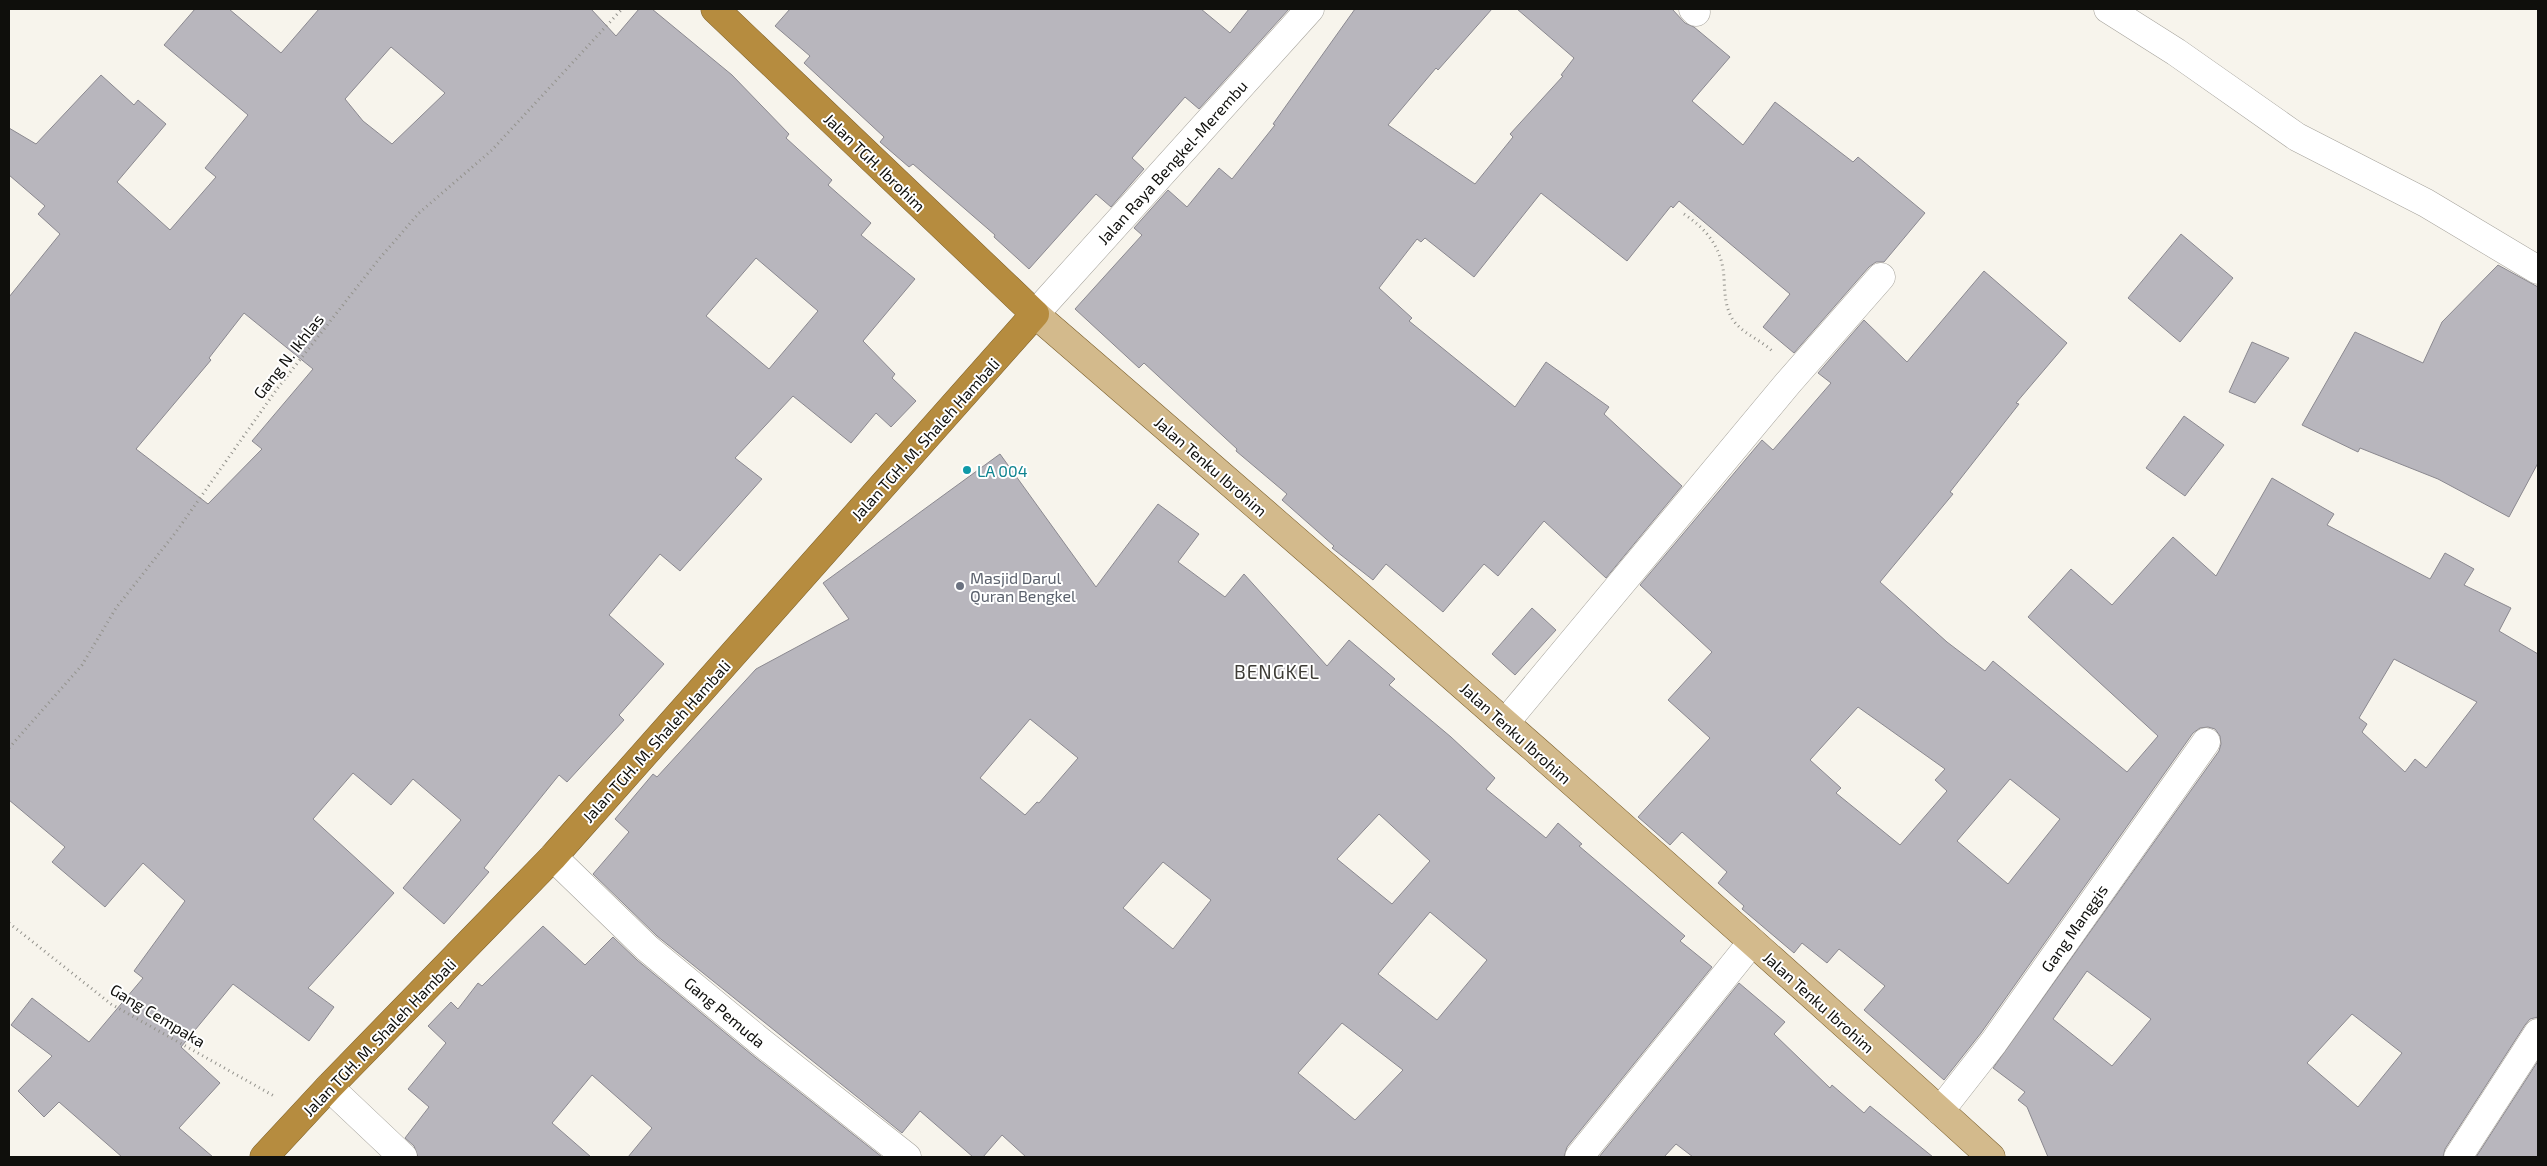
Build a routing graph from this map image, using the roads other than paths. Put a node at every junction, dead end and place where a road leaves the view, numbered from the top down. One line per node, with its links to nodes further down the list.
1 (715, 9): 6 (highway, Jalan TGH. Ibrohim)
2 (1310, 9): 6 (street, Jalan Raya Bengkel-Merembu)
3 (2108, 9): 4 (street)
4 (2538, 270)
5 (1881, 277): 7 (street)
6 (1035, 314): 7 (main road, Jalan Tenku Ibrohim); 9 (highway, Jalan TGH. M. Shaleh Hambali)
7 (1504, 723): 10 (main road, Jalan Tenku Ibrohim)
8 (2206, 742): 13 (street, Gang Manggis)
9 (553, 856): 12 (highway, Jalan TGH. M. Shaleh Hambali); 16 (street, Gang Pemuda)
10 (1752, 942): 13 (main road, Jalan Tenku Ibrohim); 17 (street)
11 (2538, 1033): 19 (street)
12 (329, 1087): 14 (highway, Jalan TGH. M. Shaleh Hambali); 15 (street)
13 (1940, 1111): 18 (main road, Jalan Tenku Ibrohim)
14 (264, 1157)
15 (403, 1157)
16 (907, 1157)
17 (1579, 1157)
18 (1991, 1157)
19 (2458, 1157)

